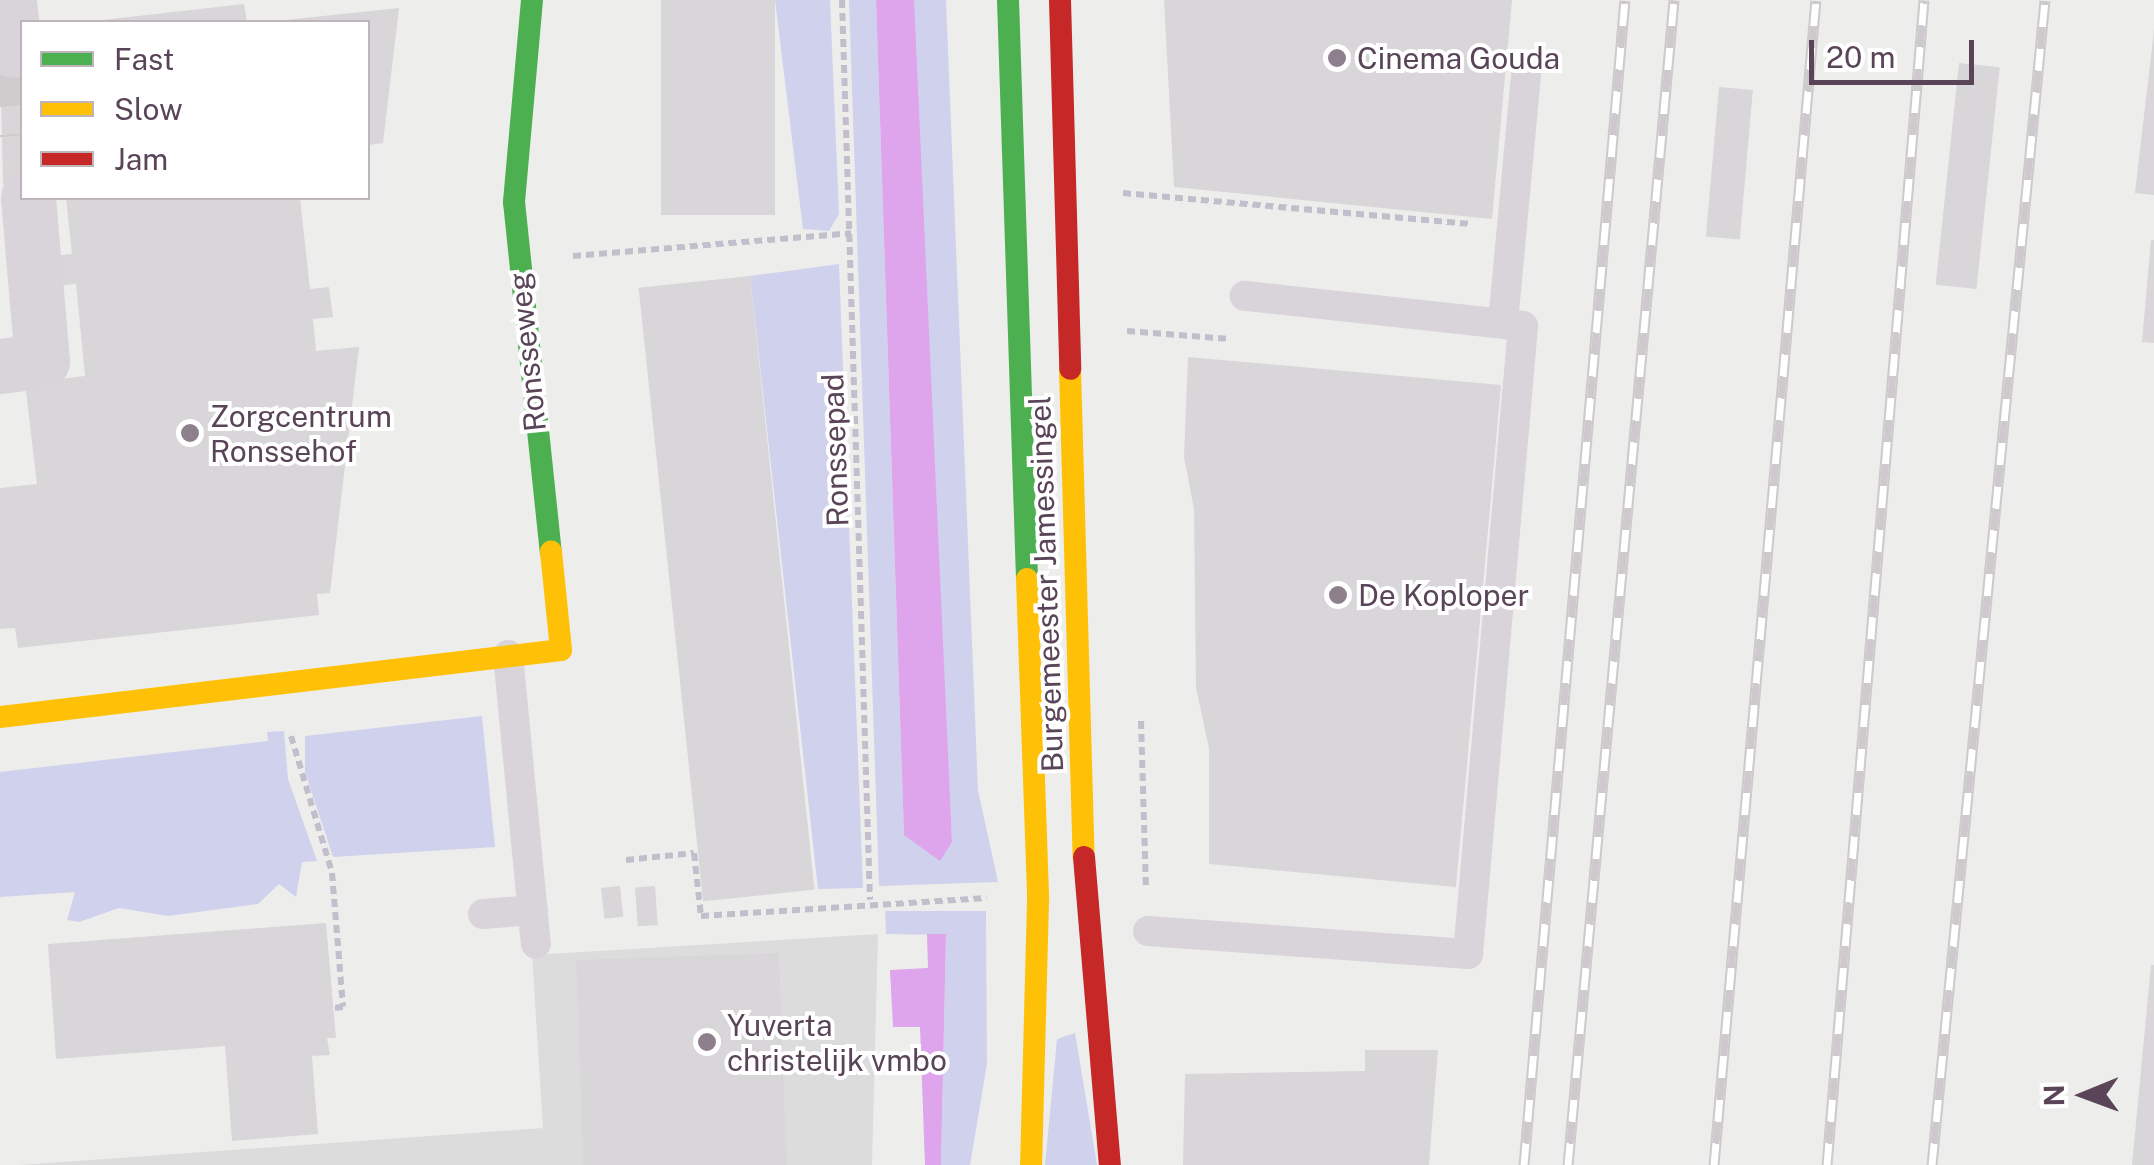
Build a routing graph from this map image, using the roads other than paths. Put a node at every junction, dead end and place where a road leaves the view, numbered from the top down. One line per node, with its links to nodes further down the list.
1 (532, 0): 9 (main road, Ronsseweg)
2 (1008, 0): 15 (main road, Burgemeester Jamessingel)
3 (1060, 0): 16 (main road, Burgemeester Jamessingel)
4 (1526, 72): 7 (lane)
5 (28, 200): 8 (street)
6 (1258, 298): 7 (lane)
7 (1503, 323): 13 (lane)
8 (0, 366)
9 (508, 655): 10 (main road, Ronsseweg); 11 (lane)
10 (0, 717)
11 (533, 910): 12 (lane); 14 (lane)
12 (483, 914)
13 (1154, 921)
14 (536, 944)
15 (1031, 1165)
16 (1110, 1165)

